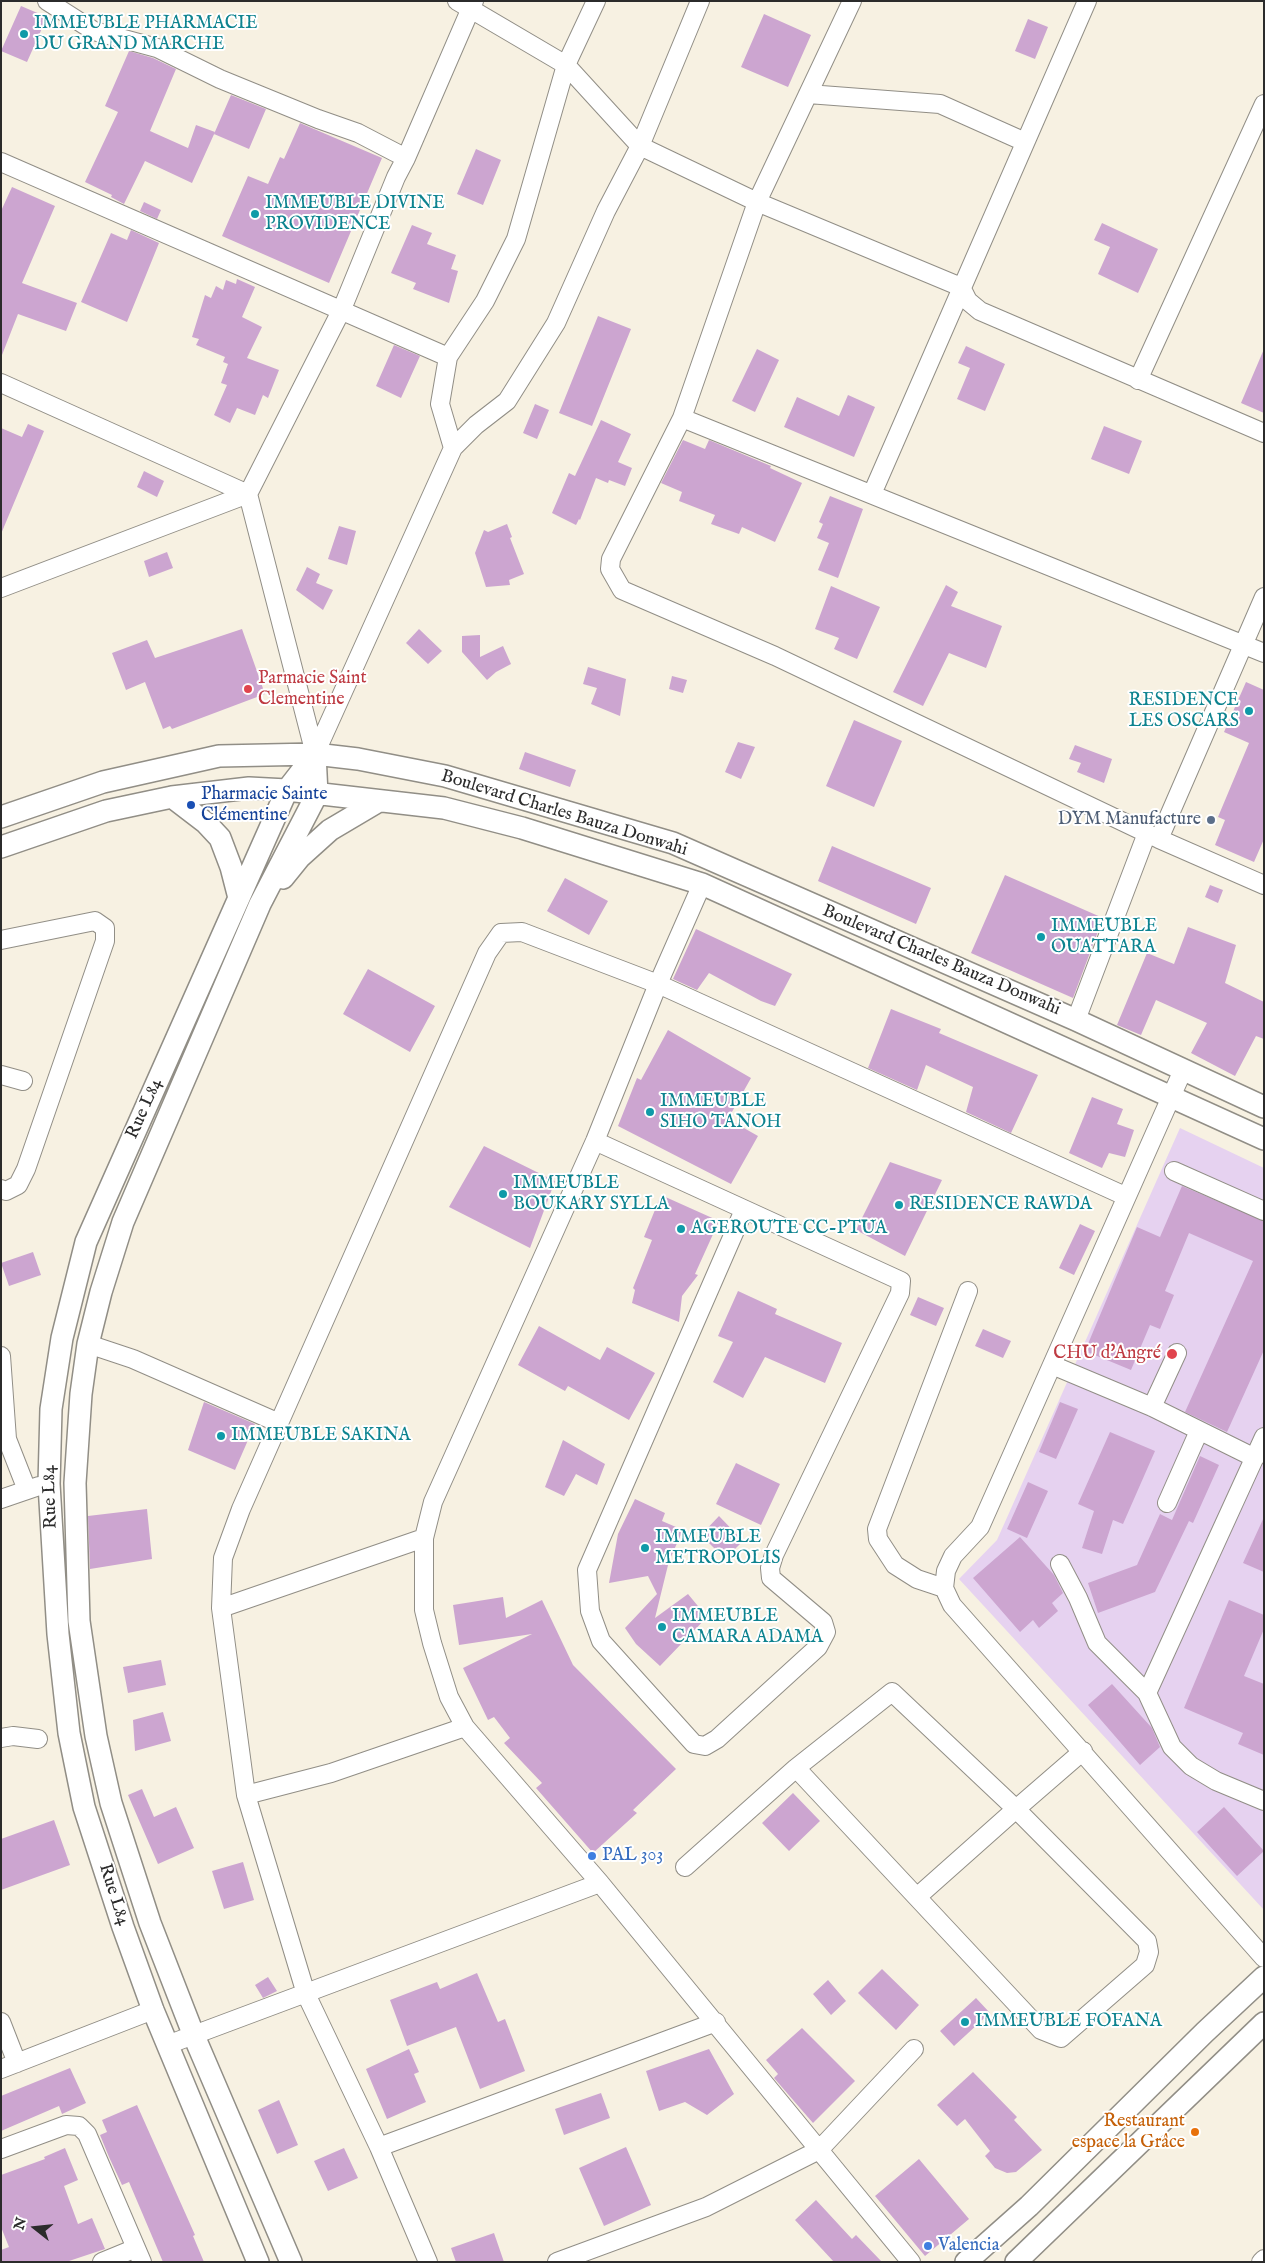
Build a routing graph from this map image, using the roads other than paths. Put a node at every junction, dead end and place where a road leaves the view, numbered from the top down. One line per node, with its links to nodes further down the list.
1 (47, 1): 12 (street)
2 (596, 1): 7 (street)
3 (700, 1): 11 (street)
4 (852, 1): 8 (street)
5 (1086, 1): 10 (street)
6 (467, 4): 7 (street); 12 (street)
7 (566, 66): 11 (street); 17 (street)
8 (808, 94): 10 (street); 14 (street)
9 (1264, 104): 18 (street)
10 (1025, 142): 15 (street)
11 (640, 146): 14 (street); 22 (street)
12 (406, 158): 16 (street)
13 (1, 162): 16 (street)
14 (757, 202): 15 (street); 20 (street)
15 (962, 287): 18 (street); 24 (street)
16 (342, 309): 17 (street); 23 (street)
17 (448, 357): 22 (street)
18 (1138, 380): 21 (street)
19 (1, 383): 23 (street)
20 (682, 418): 24 (street); 35 (street)
21 (1264, 433)
22 (453, 448): 29 (street)
23 (248, 494): 25 (street); 29 (street)
24 (872, 494): 27 (street)
25 (1, 588)
26 (1264, 598): 27 (street)
27 (1243, 644): 28 (street); 35 (street)
28 (1264, 653)
29 (315, 754): 30 (main road, Rue L84); 31 (main road); 34 (main road, Boulevard Charles Bauza Donwahi); 43 (main road, Boulevard Charles Bauza Donwahi)
30 (287, 790): 31 (main road, Boulevard Charles Bauza Donwahi); 32 (main road, Boulevard Charles Bauza Donwahi); 39 (main road, Rue L84)
31 (316, 794): 33 (main road, Boulevard Charles Bauza Donwahi); 40 (main road)
32 (172, 797): 36 (main road, Boulevard Charles Bauza Donwahi); 39 (main road)
33 (379, 801): 37 (main road, Boulevard Charles Bauza Donwahi); 40 (main road)
34 (1, 816)
35 (1153, 836): 38 (street); 43 (street)
36 (1, 847)
37 (702, 884): 42 (street); 47 (main road, Boulevard Charles Bauza Donwahi)
38 (1264, 885)
39 (239, 898): 66 (main road, Rue L84)
40 (260, 904): 57 (main road)
41 (1, 940): 52 (street)
42 (658, 984): 50 (street); 53 (street); 62 (street)
43 (1076, 1020): 44 (main road, Boulevard Charles Bauza Donwahi)
44 (1183, 1070): 47 (street); 48 (main road, Boulevard Charles Bauza Donwahi)
45 (1, 1076): 46 (street)
46 (22, 1081)
47 (1170, 1098): 49 (main road, Boulevard Charles Bauza Donwahi); 53 (street)
48 (1264, 1107)
49 (1264, 1140)
50 (596, 1141): 54 (street); 70 (street)
51 (1174, 1171): 55 (street)
52 (1, 1189)
53 (1125, 1196): 60 (street)
54 (744, 1210): 54 (street)
55 (1264, 1211)
56 (968, 1291): 72 (street)
57 (88, 1344): 62 (street); 93 (main road)
58 (1177, 1353): 61 (street)
59 (1, 1356): 67 (street)
60 (1052, 1365): 61 (street); 72 (street)
61 (1152, 1407): 63 (street)
62 (279, 1423): 73 (street)
63 (1199, 1431): 65 (street); 69 (street)
64 (1264, 1437): 65 (street)
65 (1254, 1458): 74 (street)
66 (49, 1484): 67 (street); 89 (main road, Rue L84)
67 (27, 1490): 68 (street)
68 (1, 1499)
69 (1167, 1503)
70 (424, 1538): 73 (street); 75 (street)
71 (1060, 1564): 74 (street)
72 (944, 1588): 78 (street)
73 (221, 1608): 80 (street)
74 (1147, 1693): 81 (street)
75 (466, 1727): 80 (street); 84 (street)
76 (1, 1738): 77 (street)
77 (38, 1739)
78 (1084, 1751): 82 (street); 86 (street)
79 (796, 1768): 82 (street); 83 (street); 85 (street)
80 (246, 1794): 88 (street)
81 (1264, 1801)
82 (1016, 1809): 85 (street); 85 (street)
83 (685, 1867)
84 (600, 1884): 88 (street); 91 (street)
85 (918, 1897)
86 (1264, 1958)
87 (1264, 1977): 108 (main road)
88 (306, 1994): 93 (street); 97 (street)
89 (154, 2010): 94 (main road, Rue L84); 96 (street)
90 (1, 2022): 96 (street)
91 (716, 2022): 97 (street); 99 (street)
92 (1264, 2023): 109 (main road)
93 (194, 2036): 94 (street); 104 (main road)
94 (168, 2045): 102 (main road, Rue L84)
95 (914, 2049): 99 (street)
96 (9, 2066)
97 (379, 2147): 105 (street)
98 (1, 2149): 100 (street)
99 (819, 2150): 106 (street); 107 (street)
100 (138, 2255): 103 (street)
101 (1264, 2259): 110 (street)
102 (257, 2261)
103 (102, 2262)
104 (291, 2262)
105 (428, 2262)
106 (557, 2262)
107 (911, 2262)
108 (966, 2262)
109 (1016, 2262)
110 (1260, 2262)

